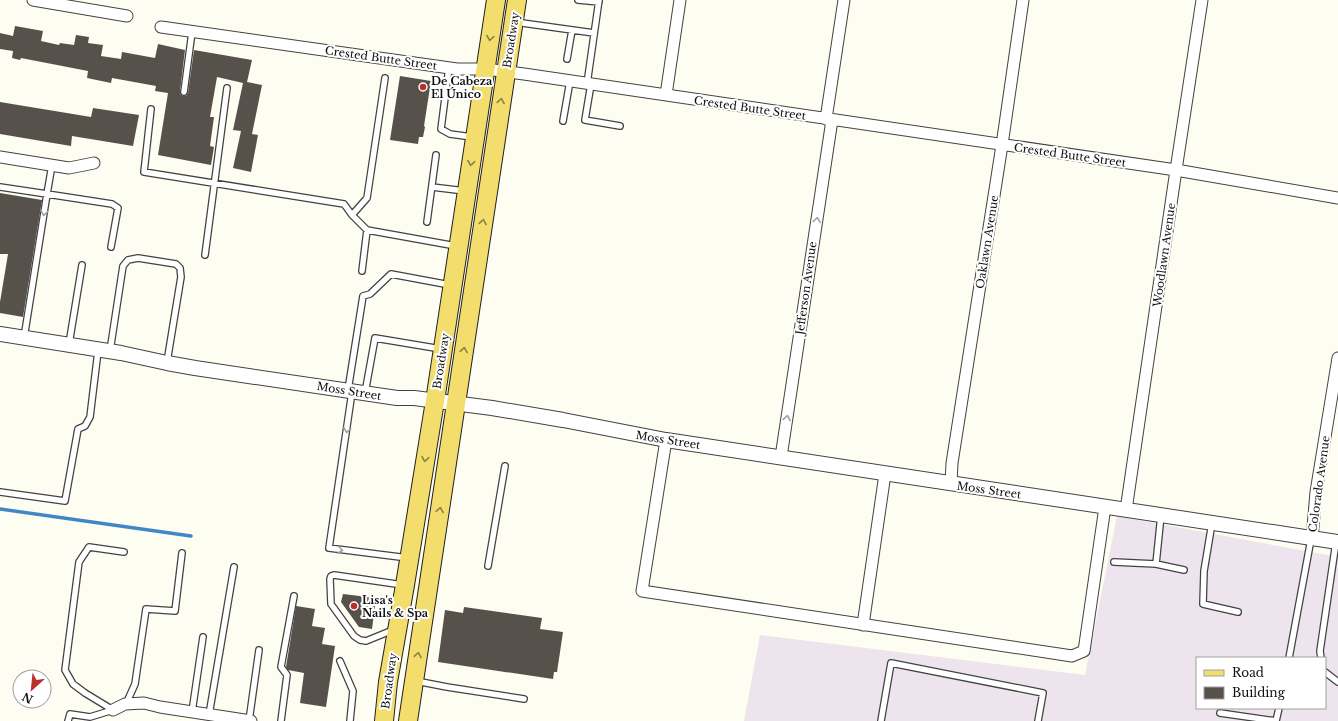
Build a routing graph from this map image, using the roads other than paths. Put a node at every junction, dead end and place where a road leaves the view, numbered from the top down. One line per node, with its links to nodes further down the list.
1 (33, 0): 10 (street)
2 (496, 0): 18 (main road, Broadway, one-way to 18)
3 (517, 0): 11 (main road, Broadway)
4 (578, 0): 9 (lane)
5 (680, 0): 25 (street)
6 (844, 0): 27 (street, Jefferson Avenue)
7 (1023, 0): 31 (street, Oaklawn Avenue)
8 (1202, 0): 36 (street, Woodlawn Avenue)
9 (599, 1): 15 (lane)
10 (127, 16)
11 (514, 22): 13 (lane); 19 (main road, Broadway)
12 (160, 27): 14 (street, Crested Butte Street)
13 (572, 30): 15 (lane); 16 (lane)
14 (192, 32): 17 (street, Crested Butte Street); 24 (lane)
15 (594, 33): 22 (lane)
16 (567, 59)
17 (450, 68): 18 (street, Crested Butte Street); 30 (lane)
18 (486, 69): 19 (street, Crested Butte Street); 30 (main road, Broadway)
19 (506, 72): 21 (street, Crested Butte Street); 62 (main road, Broadway, one-way to 19)
20 (385, 78): 43 (lane)
21 (570, 81): 22 (street, Crested Butte Street); 28 (lane)
22 (589, 84): 25 (street, Crested Butte Street); 29 (lane)
23 (227, 88): 37 (lane)
24 (184, 92)
25 (666, 95): 27 (street, Crested Butte Street)
26 (151, 109): 37 (lane)
27 (829, 119): 31 (street, Crested Butte Street); 64 (street, Jefferson Avenue, one-way to 27)
28 (563, 121)
29 (620, 126)
30 (475, 137): 40 (main road, Broadway, one-way to 40)
31 (1002, 145): 36 (street, Crested Butte Street); 67 (street, Oaklawn Avenue)
32 (436, 155): 39 (lane)
33 (0, 157): 35 (street)
34 (94, 163): 35 (street)
35 (52, 165): 41 (lane)
36 (1176, 170): 42 (street, Crested Butte Street); 70 (street, Woodlawn Avenue)
37 (216, 184): 43 (lane); 48 (lane)
38 (0, 187): 41 (lane)
39 (432, 187): 40 (lane); 44 (lane)
40 (467, 192): 47 (main road, Broadway)
41 (47, 194): 46 (lane); 53 (lane, one-way to 53)
42 (1338, 198)
43 (352, 215): 45 (lane)
44 (427, 222)
45 (367, 230): 47 (lane); 50 (lane)
46 (111, 247)
47 (458, 247): 51 (main road, Broadway)
48 (205, 255)
49 (82, 265): 54 (lane)
50 (362, 271)
51 (452, 285): 56 (main road, Broadway); 60 (lane)
52 (0, 334): 53 (street, Moss Street)
53 (24, 338): 54 (street, Moss Street)
54 (69, 345): 55 (street, Moss Street)
55 (104, 350): 58 (street, Moss Street); 58 (lane); 68 (lane)
56 (442, 350): 60 (lane); 61 (main road, Broadway)
57 (1338, 358): 59 (street, Colorado Avenue)
58 (167, 363): 60 (street, Moss Street)
59 (1337, 369): 73 (street, Colorado Avenue)
60 (355, 392): 61 (street, Moss Street); 77 (lane, one-way to 77)
61 (435, 401): 62 (street, Moss Street); 77 (main road, Broadway, one-way to 77)
62 (456, 404): 63 (street, Moss Street); 94 (main road, Broadway, one-way to 62)
63 (666, 440): 64 (street, Moss Street); 86 (street)
64 (781, 457): 66 (street, Moss Street)
65 (505, 466): 80 (lane)
66 (885, 474): 67 (street, Moss Street); 86 (street)
67 (951, 484): 69 (street, Moss Street)
68 (0, 492)
69 (1105, 507): 70 (street, Moss Street); 86 (street)
70 (1126, 510): 71 (street, Moss Street)
71 (1161, 515): 72 (street, Moss Street); 79 (lane)
72 (1212, 522): 73 (street, Moss Street); 85 (lane)
73 (1312, 539): 74 (street, Moss Street); 90 (lane)
74 (1337, 542): 91 (lane)
75 (124, 552): 99 (lane)
76 (182, 553): 97 (lane)
77 (409, 558): 83 (main road, Broadway)
78 (1114, 562): 79 (lane)
79 (1156, 564): 82 (lane)
80 (488, 566)
81 (234, 567): 102 (lane)
82 (1184, 570)
83 (405, 585): 87 (main road, Broadway); 87 (lane)
84 (294, 596): 105 (lane)
85 (1238, 612)
86 (863, 625)
87 (397, 629): 107 (main road, Broadway)
88 (203, 637): 100 (lane)
89 (259, 650): 104 (lane)
90 (1288, 657)
91 (1321, 657)
92 (340, 660): 106 (lane)
93 (1326, 673): 95 (lane)
94 (414, 680): 96 (lane); 108 (main road, Broadway)
95 (1338, 682)
96 (524, 699)
97 (125, 704): 99 (street); 100 (street)
98 (1279, 709): 101 (lane)
99 (113, 710): 103 (lane)
100 (192, 712): 102 (street)
101 (1220, 713)
102 (210, 715): 104 (street)
103 (68, 721)
104 (250, 721)
105 (281, 721)
106 (350, 721)
107 (384, 721)
108 (408, 721)
109 (881, 721): 110 (lane)
110 (1038, 721)

